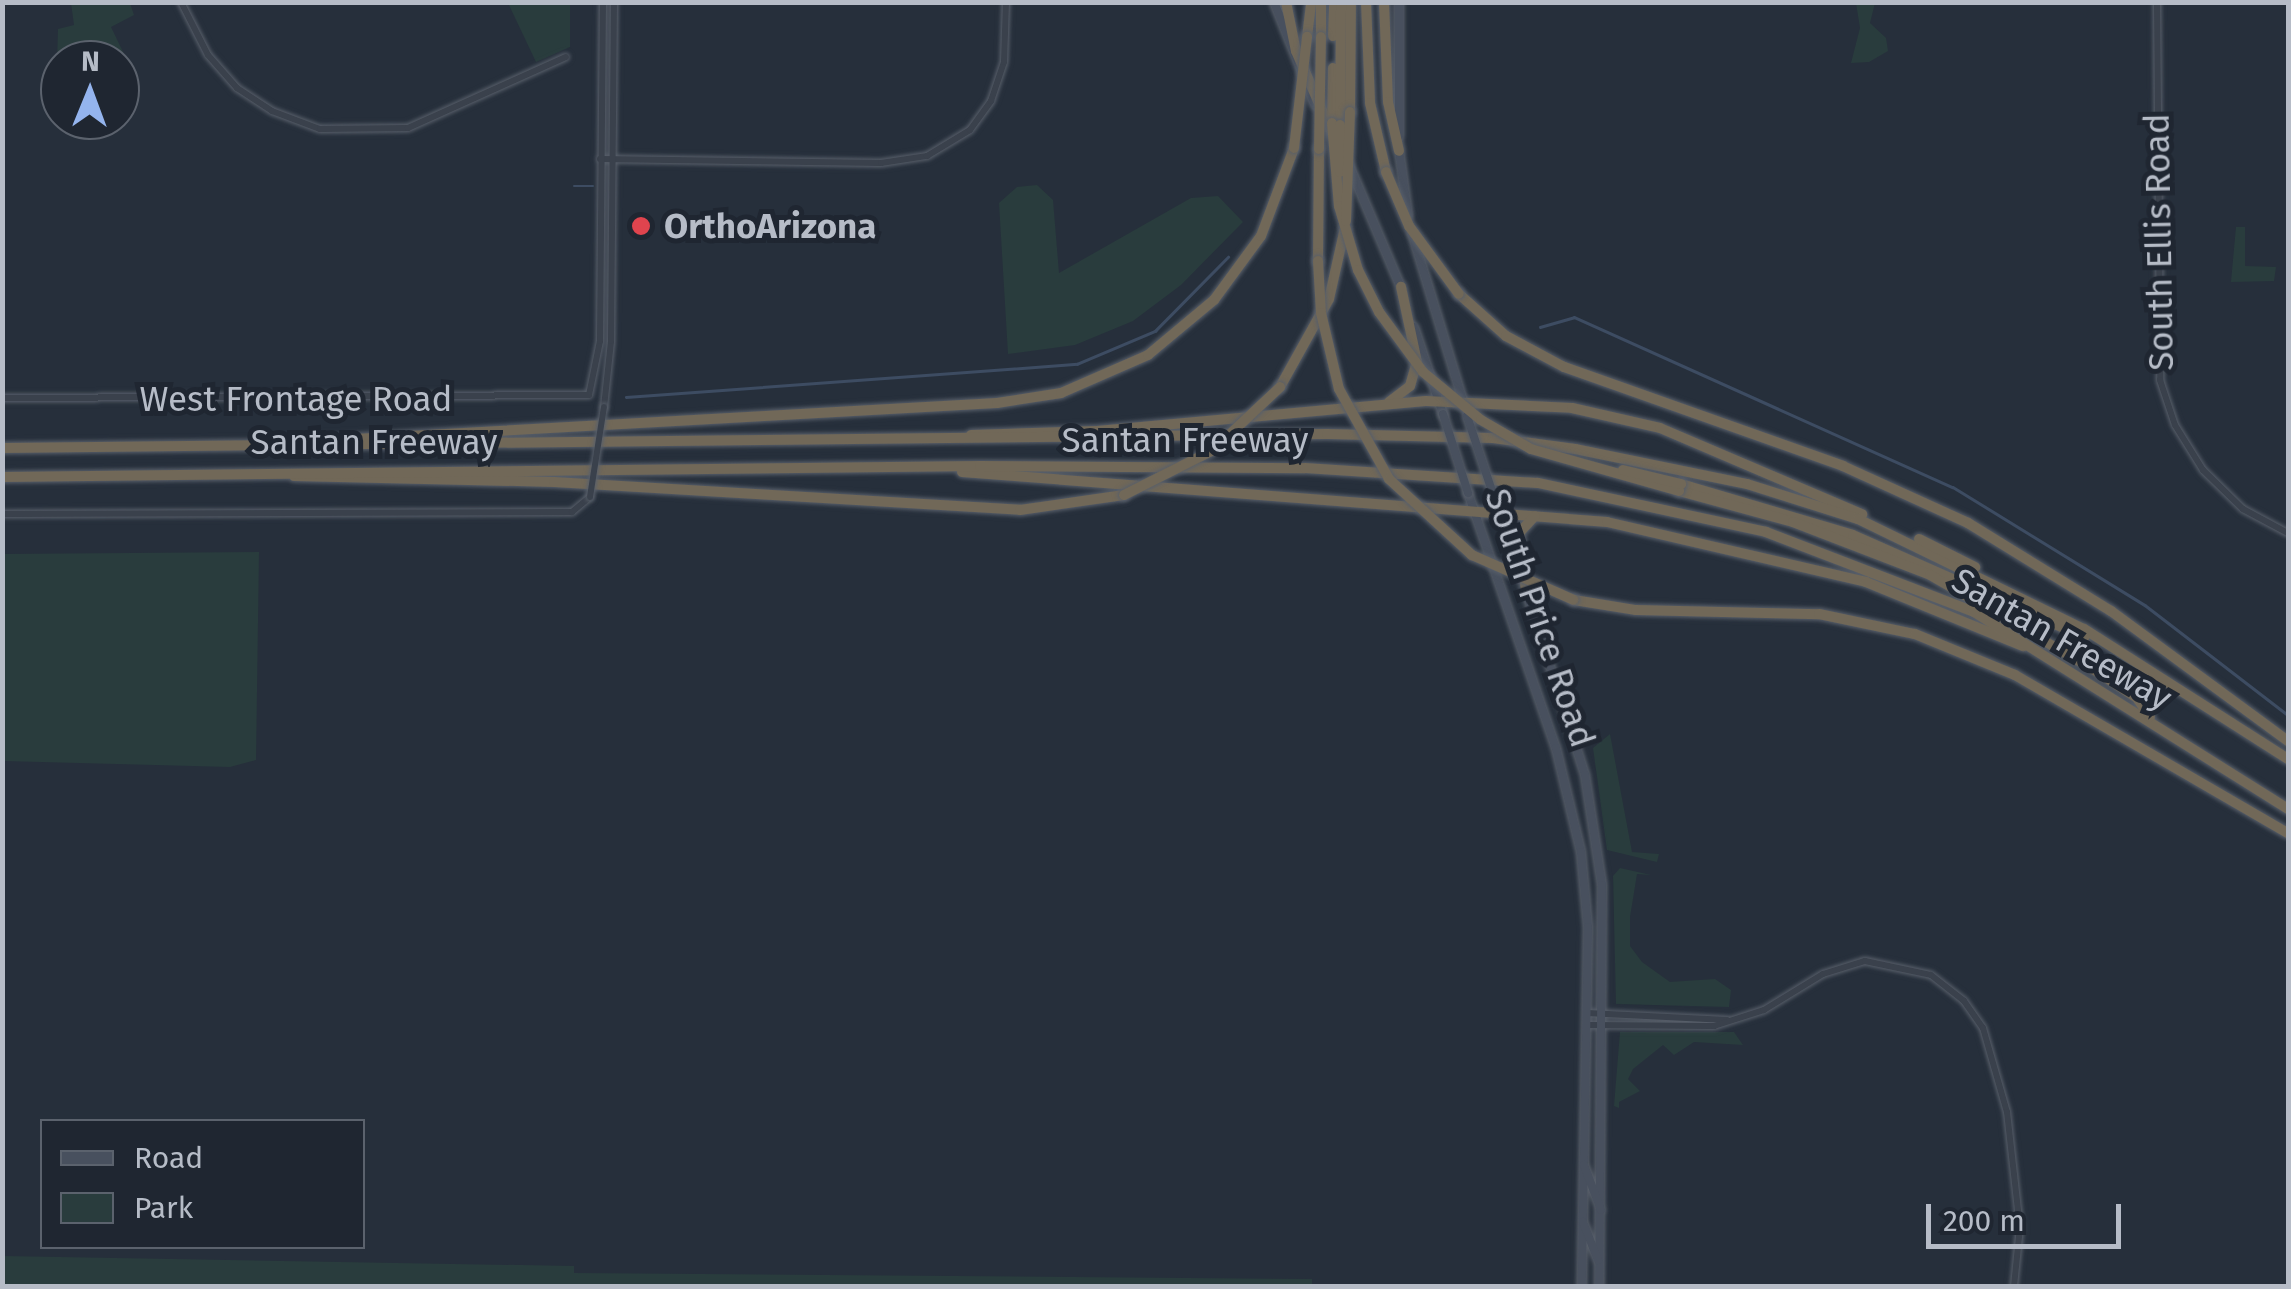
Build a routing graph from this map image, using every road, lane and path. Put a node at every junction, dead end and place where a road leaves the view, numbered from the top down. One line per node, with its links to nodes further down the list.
1 (180, 2): 15 (street)
2 (603, 2): 18 (street)
3 (614, 2): 19 (street)
4 (1006, 2): 19 (street)
5 (1274, 2): 16 (main road, South Price Road)
6 (1286, 2): 16 (highway)
7 (1311, 2): 28 (highway, bridge)
8 (1321, 2): 47 (highway, bridge)
9 (1337, 2): 33 (highway, bridge)
10 (1351, 2): 31 (highway, bridge)
11 (1366, 2): 44 (highway, bridge)
12 (1384, 2): 17 (highway)
13 (1399, 2): 17 (main road, South Price Road)
14 (2156, 2): 38 (street, South Ellis Road)
15 (566, 57)
16 (1339, 147): 20 (main road, South Price Road)
17 (1398, 151): 24 (main road, South Price Road)
18 (600, 159): 19 (street); 21 (street)
19 (611, 159): 26 (street)
20 (1401, 287): 23 (main road, South Price Road); 25 (highway)
21 (590, 394): 22 (street, West Frontage Road); 26 (street)
22 (2, 398)
23 (1439, 401): 24 (highway); 25 (highway); 34 (main road, South Price Road, bridge)
24 (1463, 401): 35 (main road, South Price Road, bridge); 39 (highway)
25 (1385, 405): 27 (highway)
26 (604, 407): 36 (street, bridge)
27 (852, 442): 28 (highway, Santan Freeway); 39 (highway, Santan Freeway)
28 (250, 446): 29 (highway, Santan Freeway)
29 (2, 448)
30 (896, 467): 31 (highway, Santan Freeway); 34 (highway); 42 (highway, Santan Freeway)
31 (158, 474): 32 (highway, Santan Freeway)
32 (2, 476)
33 (1680, 487): 41 (highway); 43 (highway)
34 (1474, 508): 35 (highway); 48 (main road, South Price Road)
35 (1500, 510): 37 (highway); 40 (main road, South Price Road)
36 (2, 514)
37 (1548, 515): 40 (highway); 42 (highway)
38 (2288, 532)
39 (2000, 584): 41 (highway, Santan Freeway)
40 (1526, 591): 49 (main road, South Price Road)
41 (2122, 653): 45 (highway, Santan Freeway)
42 (2051, 656): 43 (highway, Santan Freeway)
43 (2154, 722): 46 (highway, Santan Freeway)
44 (2288, 741)
45 (2288, 759)
46 (2288, 809)
47 (2288, 833)
48 (1587, 1014): 49 (street); 51 (main road, South Price Road)
49 (1604, 1014): 50 (street); 52 (main road, South Price Road)
50 (1728, 1021): 52 (street); 59 (street)
51 (1587, 1025): 52 (street); 53 (main road, South Price Road)
52 (1604, 1025): 54 (main road, South Price Road)
53 (1584, 1165): 54 (main road); 55 (main road, South Price Road)
54 (1601, 1210): 56 (main road, South Price Road)
55 (1583, 1222): 56 (main road); 57 (main road, South Price Road)
56 (1600, 1264): 58 (main road, South Price Road)
57 (1582, 1286)
58 (1600, 1286)
59 (2014, 1286)

